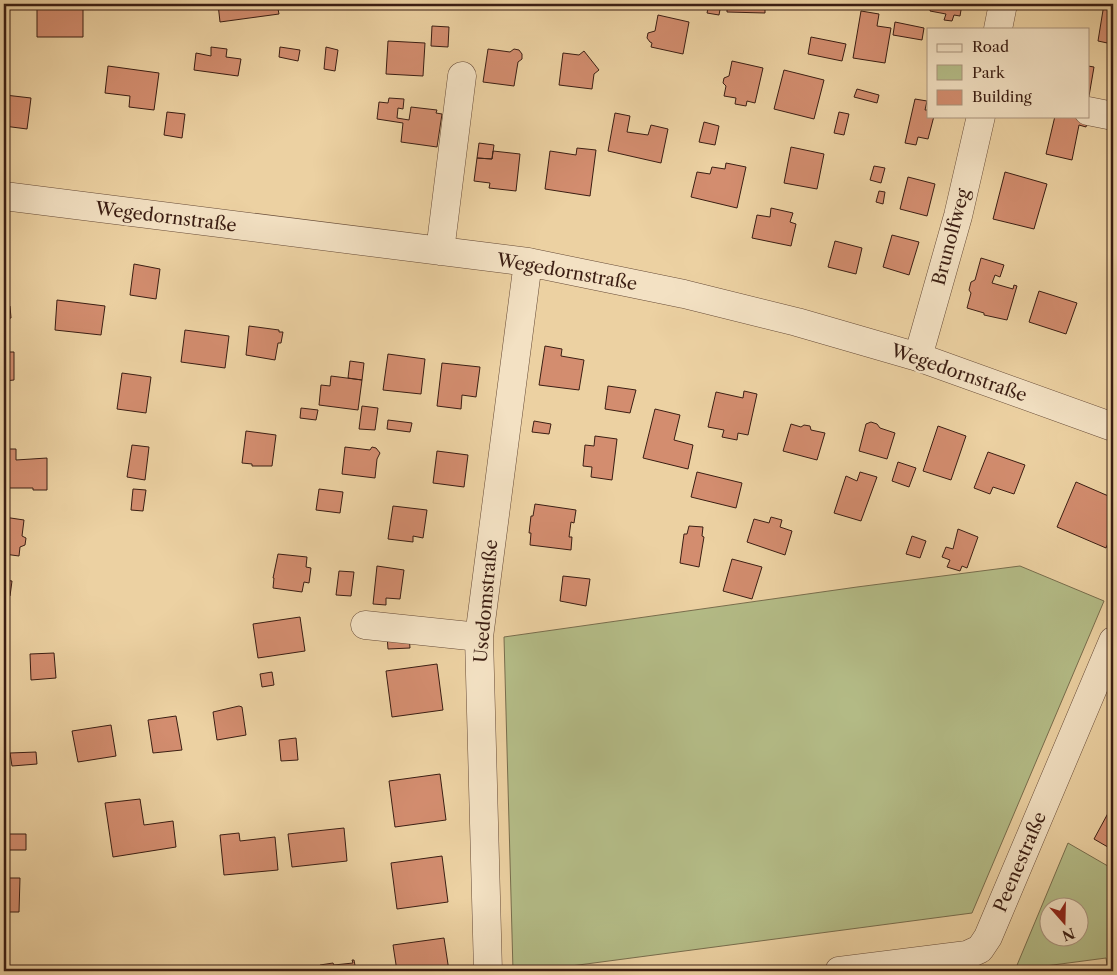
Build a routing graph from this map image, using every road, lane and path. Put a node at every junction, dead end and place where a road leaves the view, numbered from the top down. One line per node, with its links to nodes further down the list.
1 (1003, 4): 2 (street)
2 (998, 28)
3 (462, 76): 8 (street)
4 (1090, 111): 5 (street)
5 (1113, 116)
6 (981, 118): 10 (street, Brunolfweg)
7 (4, 196): 8 (street, Wegedornstraße)
8 (440, 251): 9 (street, Wegedornstraße)
9 (528, 262): 10 (street, Wegedornstraße); 13 (street, Usedomstraße)
10 (918, 357): 11 (street, Wegedornstraße)
11 (1113, 427)
12 (365, 625): 13 (street)
13 (479, 637): 15 (street, Usedomstraße)
14 (1113, 641): 16 (street, Peenestraße)
15 (488, 971)
16 (839, 971)

